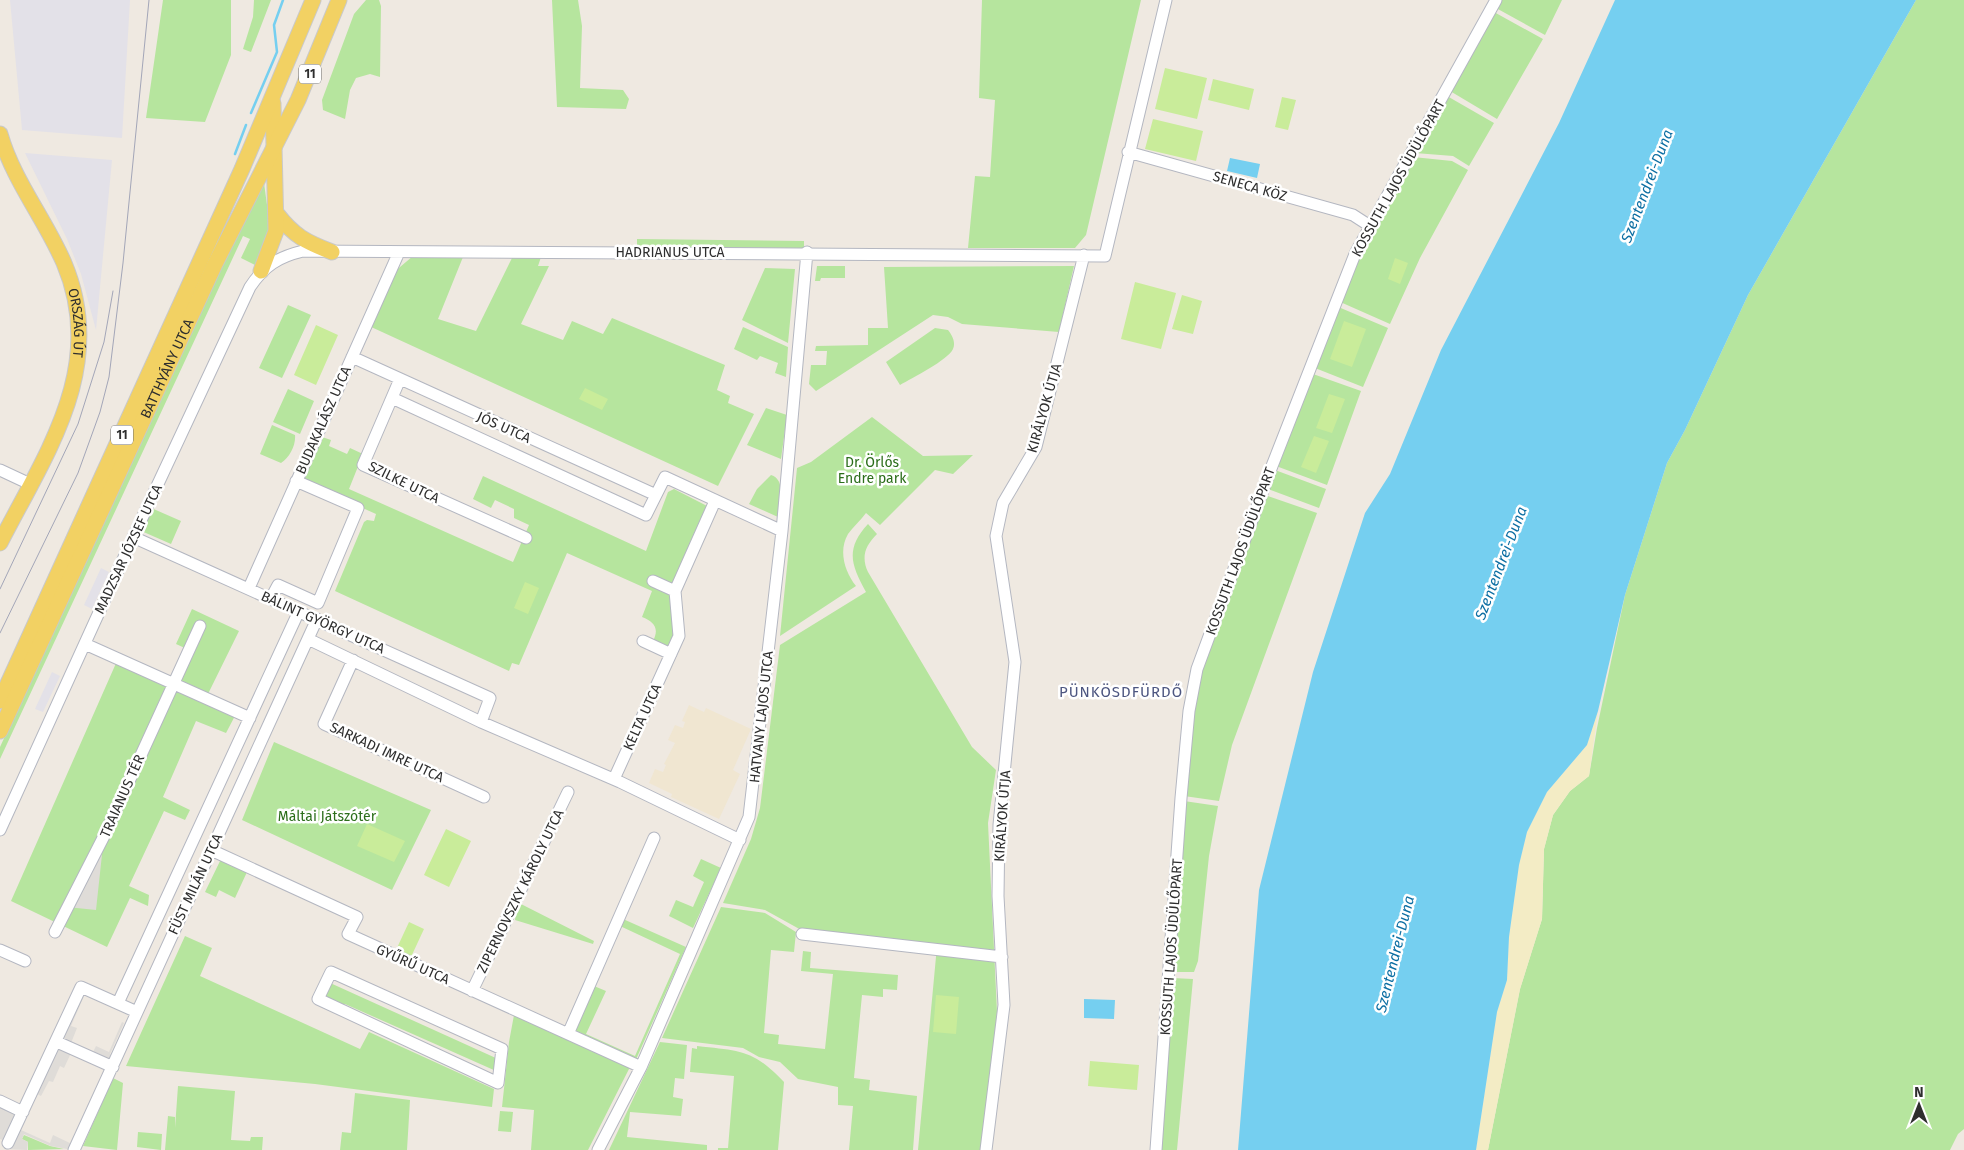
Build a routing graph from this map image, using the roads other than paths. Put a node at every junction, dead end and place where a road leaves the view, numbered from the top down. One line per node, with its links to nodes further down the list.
1 (313, 0): 5 (main road, 11)
2 (339, 0): 7 (main road, 11)
3 (1166, 0): 8 (street)
4 (1496, 0): 10 (street, KOSSUTH LAJOS ÜDÜLŐPART)
5 (273, 98): 7 (main road); 41 (main road, BATTHYÁNY UTCA / 11)
6 (0, 134): 21 (main road, ORSZÁG ÚT)
7 (276, 146): 9 (main road); 44 (main road, BATTHYÁNY UTCA / 11)
8 (1128, 152): 10 (street, SENECA KÖZ); 14 (street)
9 (277, 214): 11 (main road); 15 (main road)
10 (1370, 226): 71 (street, KOSSUTH LAJOS ÜDÜLŐPART)
11 (332, 252): 12 (street, HADRIANUS UTCA); 15 (street, HADRIANUS UTCA)
12 (399, 252): 13 (street, HADRIANUS UTCA); 16 (street, BUDAKALÁSZ UTCA)
13 (807, 252): 14 (street, HADRIANUS UTCA); 24 (street, HATVANY LAJOS UTCA)
14 (1084, 255): 55 (street, KIRÁLYOK ÚTJA)
15 (261, 271): 25 (street, MADZSAR JÓZSEF UTCA)
16 (352, 357): 17 (street, JÓS UTCA); 20 (street, BUDAKALÁSZ UTCA)
17 (400, 379): 18 (street, SZILKE UTCA); 22 (street, JÓS UTCA)
18 (392, 398): 22 (street, JÓS UTCA); 26 (street, SZILKE UTCA)
19 (0, 470): 21 (street)
20 (296, 481): 29 (street, BUDAKALÁSZ UTCA); 31 (street)
21 (30, 484): 27 (main road, ORSZÁG ÚT)
22 (656, 495): 23 (street, JÓS UTCA)
23 (715, 501): 24 (street, JÓS UTCA); 30 (street)
24 (782, 531): 50 (street, HATVANY LAJOS UTCA)
25 (133, 537): 29 (street, BÁLINT GYÖRGY UTCA); 37 (street, MADZSAR JÓZSEF UTCA)
26 (526, 538)
27 (0, 543)
28 (653, 581): 30 (street)
29 (249, 588): 31 (street, BÁLINT GYÖRGY UTCA)
30 (675, 591): 38 (street, KELTA UTCA)
31 (271, 598): 32 (street, BÁLINT GYÖRGY UTCA)
32 (299, 611): 33 (street, BÁLINT GYÖRGY UTCA); 42 (street, FÜST MILÁN UTCA)
33 (317, 619): 35 (street, FÜST MILÁN UTCA); 43 (street, BÁLINT GYÖRGY UTCA)
34 (200, 626): 40 (street, TRAIANUS TÉR)
35 (308, 639): 39 (street, BÁLINT GYÖRGY UTCA); 51 (street, FÜST MILÁN UTCA)
36 (643, 641): 38 (street)
37 (85, 644): 40 (street); 48 (street, MADZSAR JÓZSEF UTCA)
38 (671, 654): 45 (street, KELTA UTCA)
39 (353, 660): 43 (street, BÁLINT GYÖRGY UTCA); 47 (street, SARKADI IMRE UTCA)
40 (173, 684): 42 (street); 52 (street, TRAIANUS TÉR)
41 (0, 701)
42 (250, 718): 59 (street, FÜST MILÁN UTCA)
43 (481, 722): 45 (street, BÁLINT GYÖRGY UTCA)
44 (0, 731)
45 (614, 779): 50 (street, BÁLINT GYÖRGY UTCA)
46 (568, 792): 57 (street, ZIPERNOVSZKY KÁROLY UTCA)
47 (484, 797)
48 (0, 830)
49 (654, 838): 61 (street)
50 (740, 840): 64 (street, HATVANY LAJOS UTCA)
51 (212, 850): 57 (street, GYŰRŰ UTCA); 60 (street, FÜST MILÁN UTCA)
52 (55, 932)
53 (802, 934): 55 (street)
54 (0, 950): 56 (street)
55 (1002, 957): 70 (street, KIRÁLYOK ÚTJA)
56 (25, 961)
57 (472, 991): 61 (street, GYŰRŰ UTCA)
58 (318, 999): 58 (street)
59 (118, 1003): 60 (street); 62 (street)
60 (137, 1012): 63 (street, FÜST MILÁN UTCA)
61 (568, 1034): 64 (street, GYŰRŰ UTCA)
62 (57, 1042): 63 (street); 66 (street)
63 (113, 1067): 68 (street, FÜST MILÁN UTCA)
64 (641, 1068): 69 (street, HATVANY LAJOS UTCA)
65 (0, 1101): 66 (street)
66 (23, 1112): 67 (street)
67 (8, 1143)
68 (74, 1150)
69 (598, 1150)
70 (986, 1150)
71 (1156, 1150)

